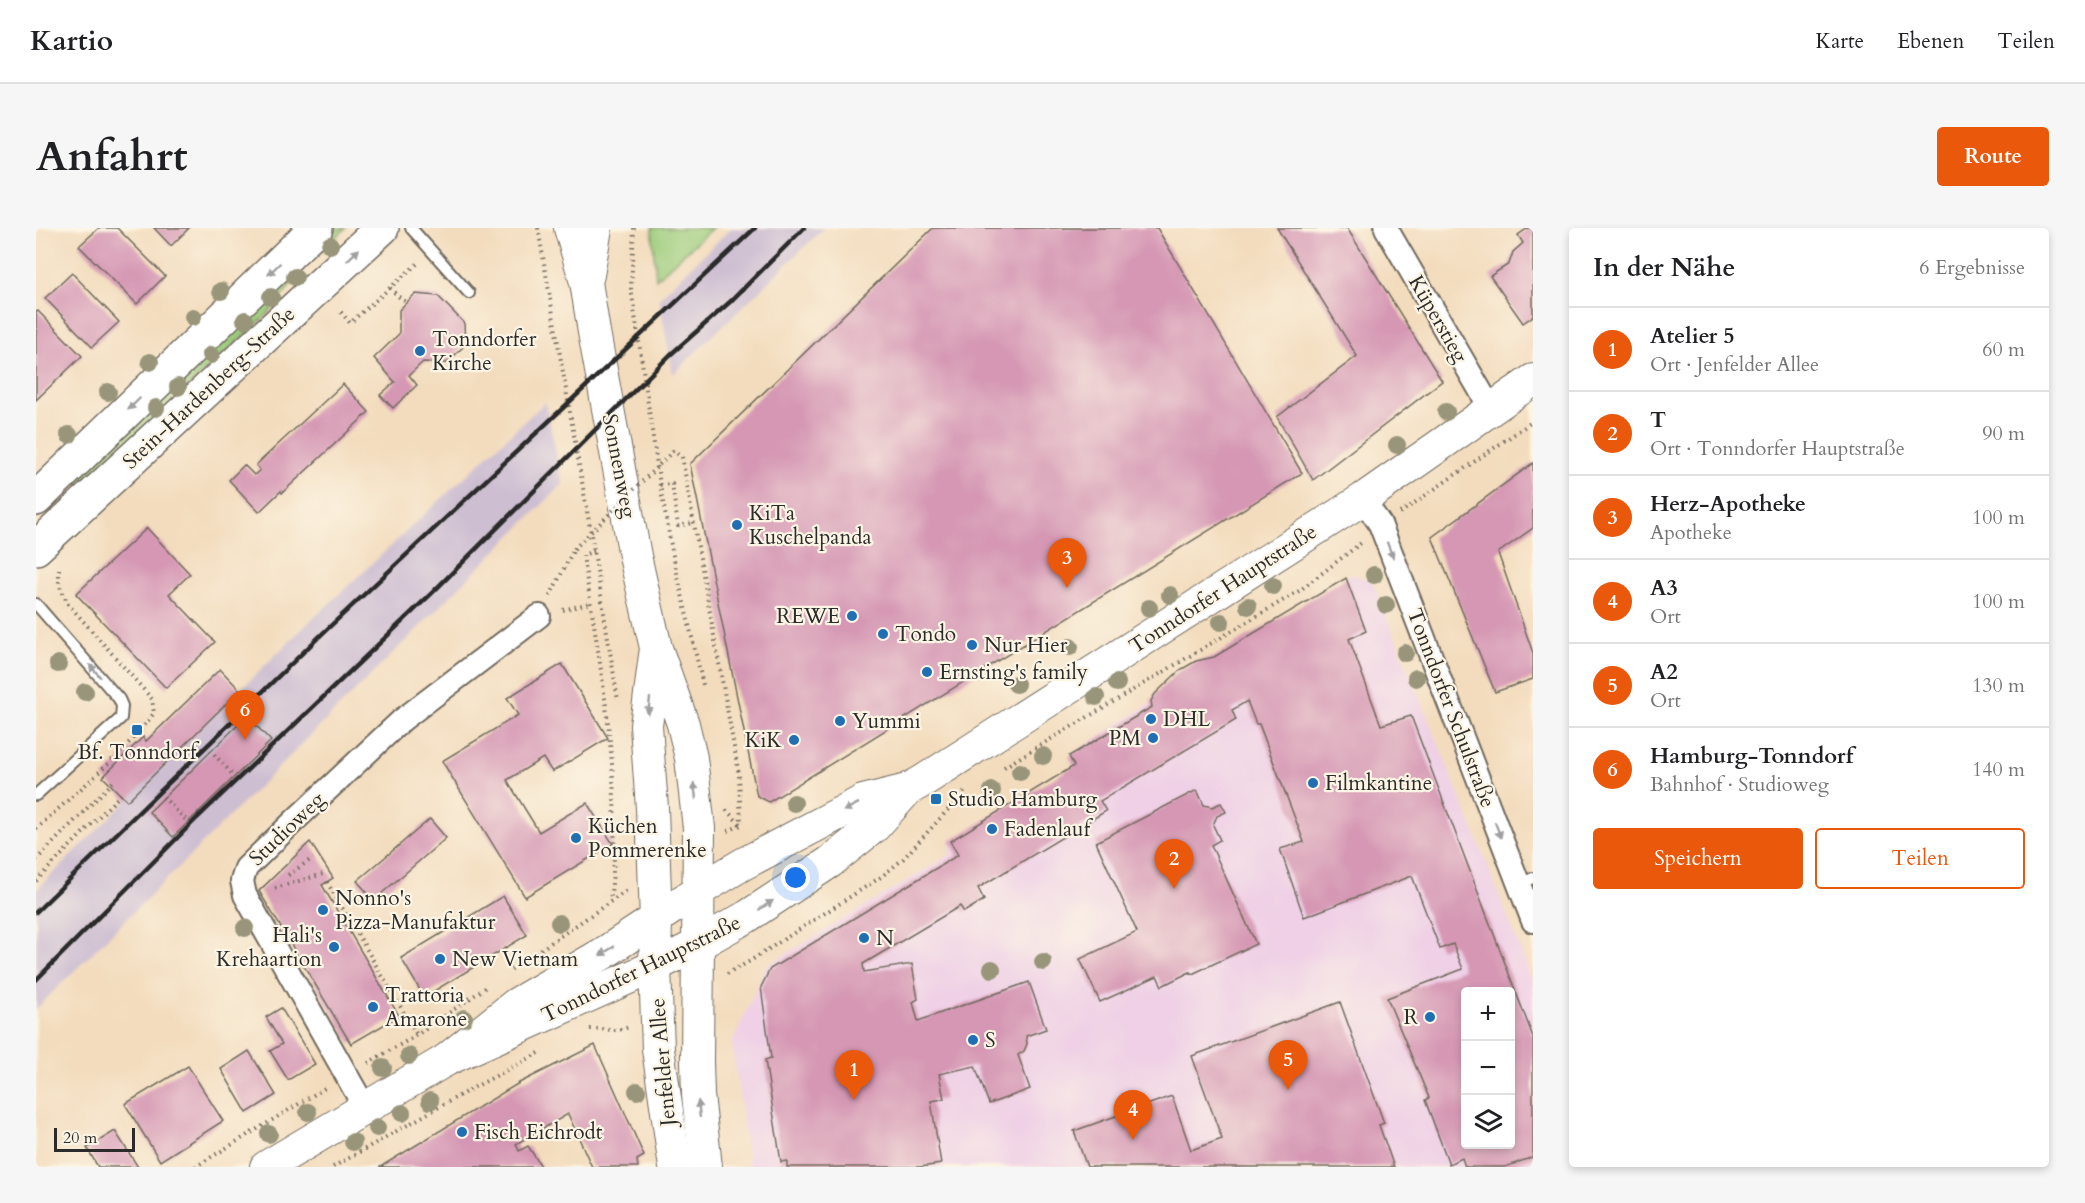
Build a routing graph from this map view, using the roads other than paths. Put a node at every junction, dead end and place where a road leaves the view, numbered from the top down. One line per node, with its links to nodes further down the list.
1 (316, 228): 11 (main road, Stein-Hardenberg-Straße, one-way to 11)
2 (382, 228): 13 (main road, Stein-Hardenberg-Straße, one-way to 2)
3 (411, 228): 8 (lane)
4 (570, 228): 7 (main road, Sonnenweg)
5 (596, 228): 7 (main road, Sonnenweg)
6 (1386, 228): 10 (street, Küperstieg)
7 (586, 282): 16 (main road, Sonnenweg)
8 (470, 293)
9 (1533, 380): 10 (main road, Tonndorfer Hauptstraße)
10 (1491, 409): 12 (main road, Tonndorfer Hauptstraße)
11 (36, 499)
12 (1363, 499): 17 (main road, Tonndorfer Hauptstraße); 19 (street, Tonndorfer Schulstraße, one-way to 19)
13 (36, 548)
14 (36, 604): 18 (lane, one-way to 14)
15 (539, 616): 26 (street, Studioweg)
16 (656, 648): 20 (main road, Sonnenweg, one-way to 16); 21 (main road, Sonnenweg, one-way to 21)
17 (907, 790): 20 (main road, Tonndorfer Hauptstraße, one-way to 20); 23 (main road, Tonndorfer Hauptstraße, one-way to 17)
18 (36, 795)
19 (1526, 881): 22 (street, Tonndorfer Schulstraße)
20 (698, 891): 21 (main road, Tonndorfer Hauptstraße); 23 (main road, Sonnenweg)
21 (656, 920): 24 (main road, Jenfelder Allee); 25 (main road, Tonndorfer Hauptstraße, one-way to 25)
22 (1533, 921)
23 (697, 945): 24 (main road, Tonndorfer Hauptstraße); 29 (main road, Jenfelder Allee, one-way to 23)
24 (655, 966): 25 (main road, Tonndorfer Hauptstraße); 28 (main road, Jenfelder Allee)
25 (446, 1060): 26 (main road, Tonndorfer Hauptstraße)
26 (365, 1108): 27 (main road, Tonndorfer Hauptstraße)
27 (266, 1167)
28 (675, 1167)
29 (706, 1167)

